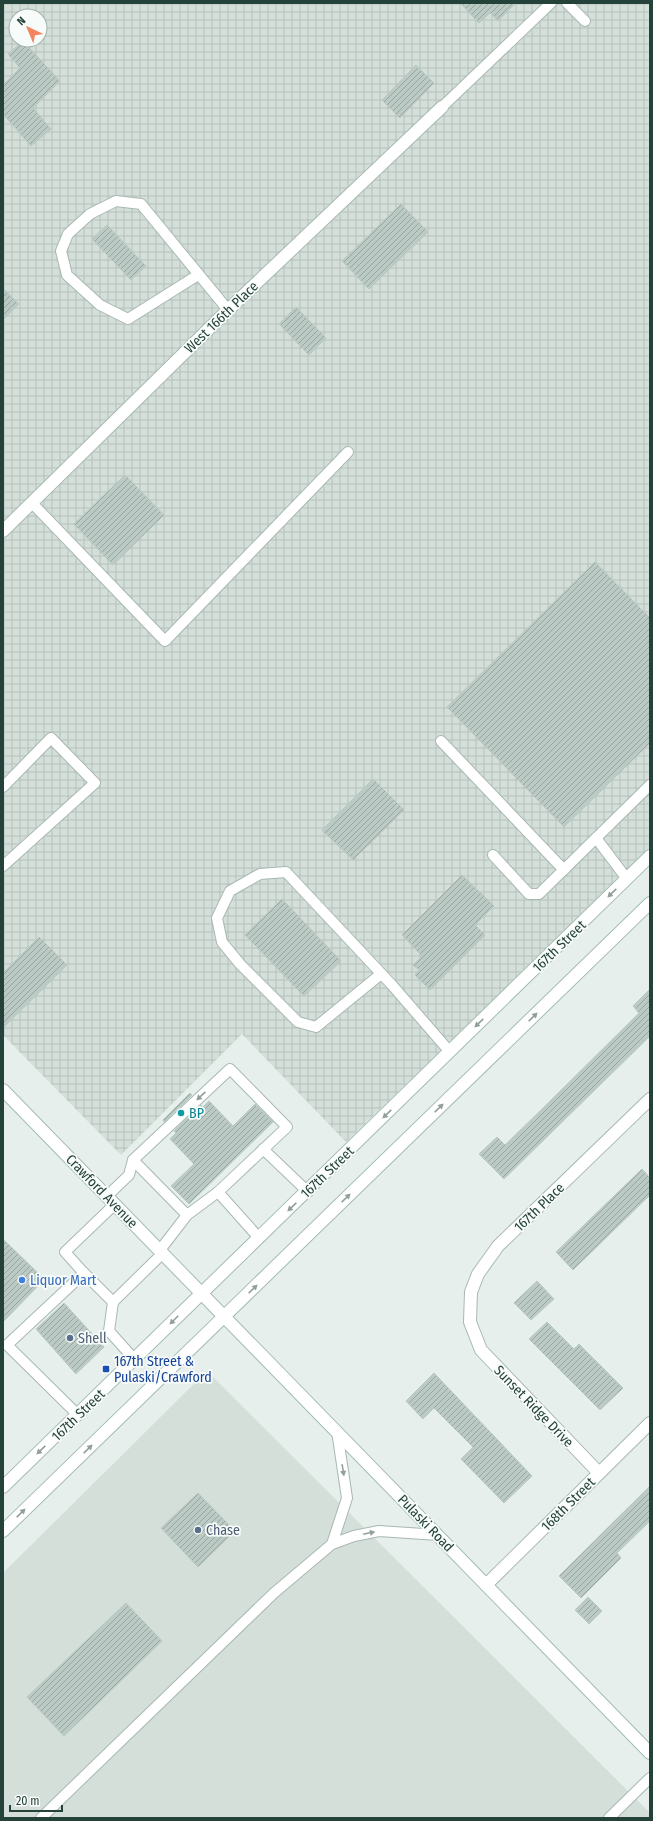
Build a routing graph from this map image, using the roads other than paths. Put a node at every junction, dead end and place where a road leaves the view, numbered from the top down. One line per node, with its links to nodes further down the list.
1 (551, 3): 4 (lane)
2 (566, 3): 3 (lane)
3 (584, 21)
4 (442, 107): 6 (main road, West 166th Place)
5 (198, 274): 5 (lane); 6 (lane)
6 (228, 310): 8 (main road, West 166th Place)
7 (348, 452): 8 (lane)
8 (32, 503): 9 (main road, West 166th Place)
9 (3, 531)
10 (441, 741): 17 (lane)
11 (650, 785): 13 (lane)
12 (3, 787): 16 (lane)
13 (596, 838): 17 (lane); 18 (lane)
14 (493, 855): 17 (lane)
15 (650, 856): 18 (main road, 167th Street)
16 (3, 866)
17 (564, 870)
18 (627, 878): 21 (main road, 167th Street, one-way to 21)
19 (650, 903): 35 (main road, one-way to 19)
20 (382, 974): 20 (lane); 21 (lane)
21 (450, 1052): 27 (main road, 167th Street, one-way to 27)
22 (3, 1090): 28 (main road, Crawford Avenue)
23 (650, 1099): 36 (main road, 167th Place)
24 (263, 1149): 25 (lane, one-way to 25); 26 (lane); 27 (lane)
25 (133, 1160): 28 (lane); 29 (lane)
26 (218, 1192): 29 (lane); 30 (lane)
27 (308, 1192): 30 (main road, 167th Street, one-way to 30)
28 (111, 1200): 31 (main road, Crawford Avenue); 32 (lane)
29 (187, 1215): 31 (lane)
30 (259, 1238): 33 (main road, 167th Street)
31 (162, 1252): 33 (main road, Crawford Avenue); 34 (lane)
32 (84, 1273): 34 (lane); 38 (lane)
33 (202, 1293): 35 (main road, Pulaski Road); 37 (main road, 167th Street, one-way to 37)
34 (113, 1302): 37 (lane)
35 (225, 1316): 40 (main road, Pulaski Road); 43 (main road, one-way to 35)
36 (474, 1335): 41 (main road, Sunset Ridge Drive)
37 (134, 1359): 38 (main road, 167th Street)
38 (78, 1415): 42 (main road, 167th Street, one-way to 42)
39 (650, 1423): 41 (main road, 168th Street)
40 (337, 1432): 44 (main road, Pulaski Road); 45 (lane, one-way to 45)
41 (599, 1473): 46 (main road, 168th Street)
42 (5, 1481)
43 (3, 1531)
44 (438, 1535): 45 (lane, one-way to 44); 46 (main road, Pulaski Road)
45 (332, 1544): 49 (lane)
46 (486, 1585): 47 (main road, Pulaski Road)
47 (650, 1753)
48 (650, 1778): 50 (lane)
49 (41, 1818)
50 (609, 1818)

